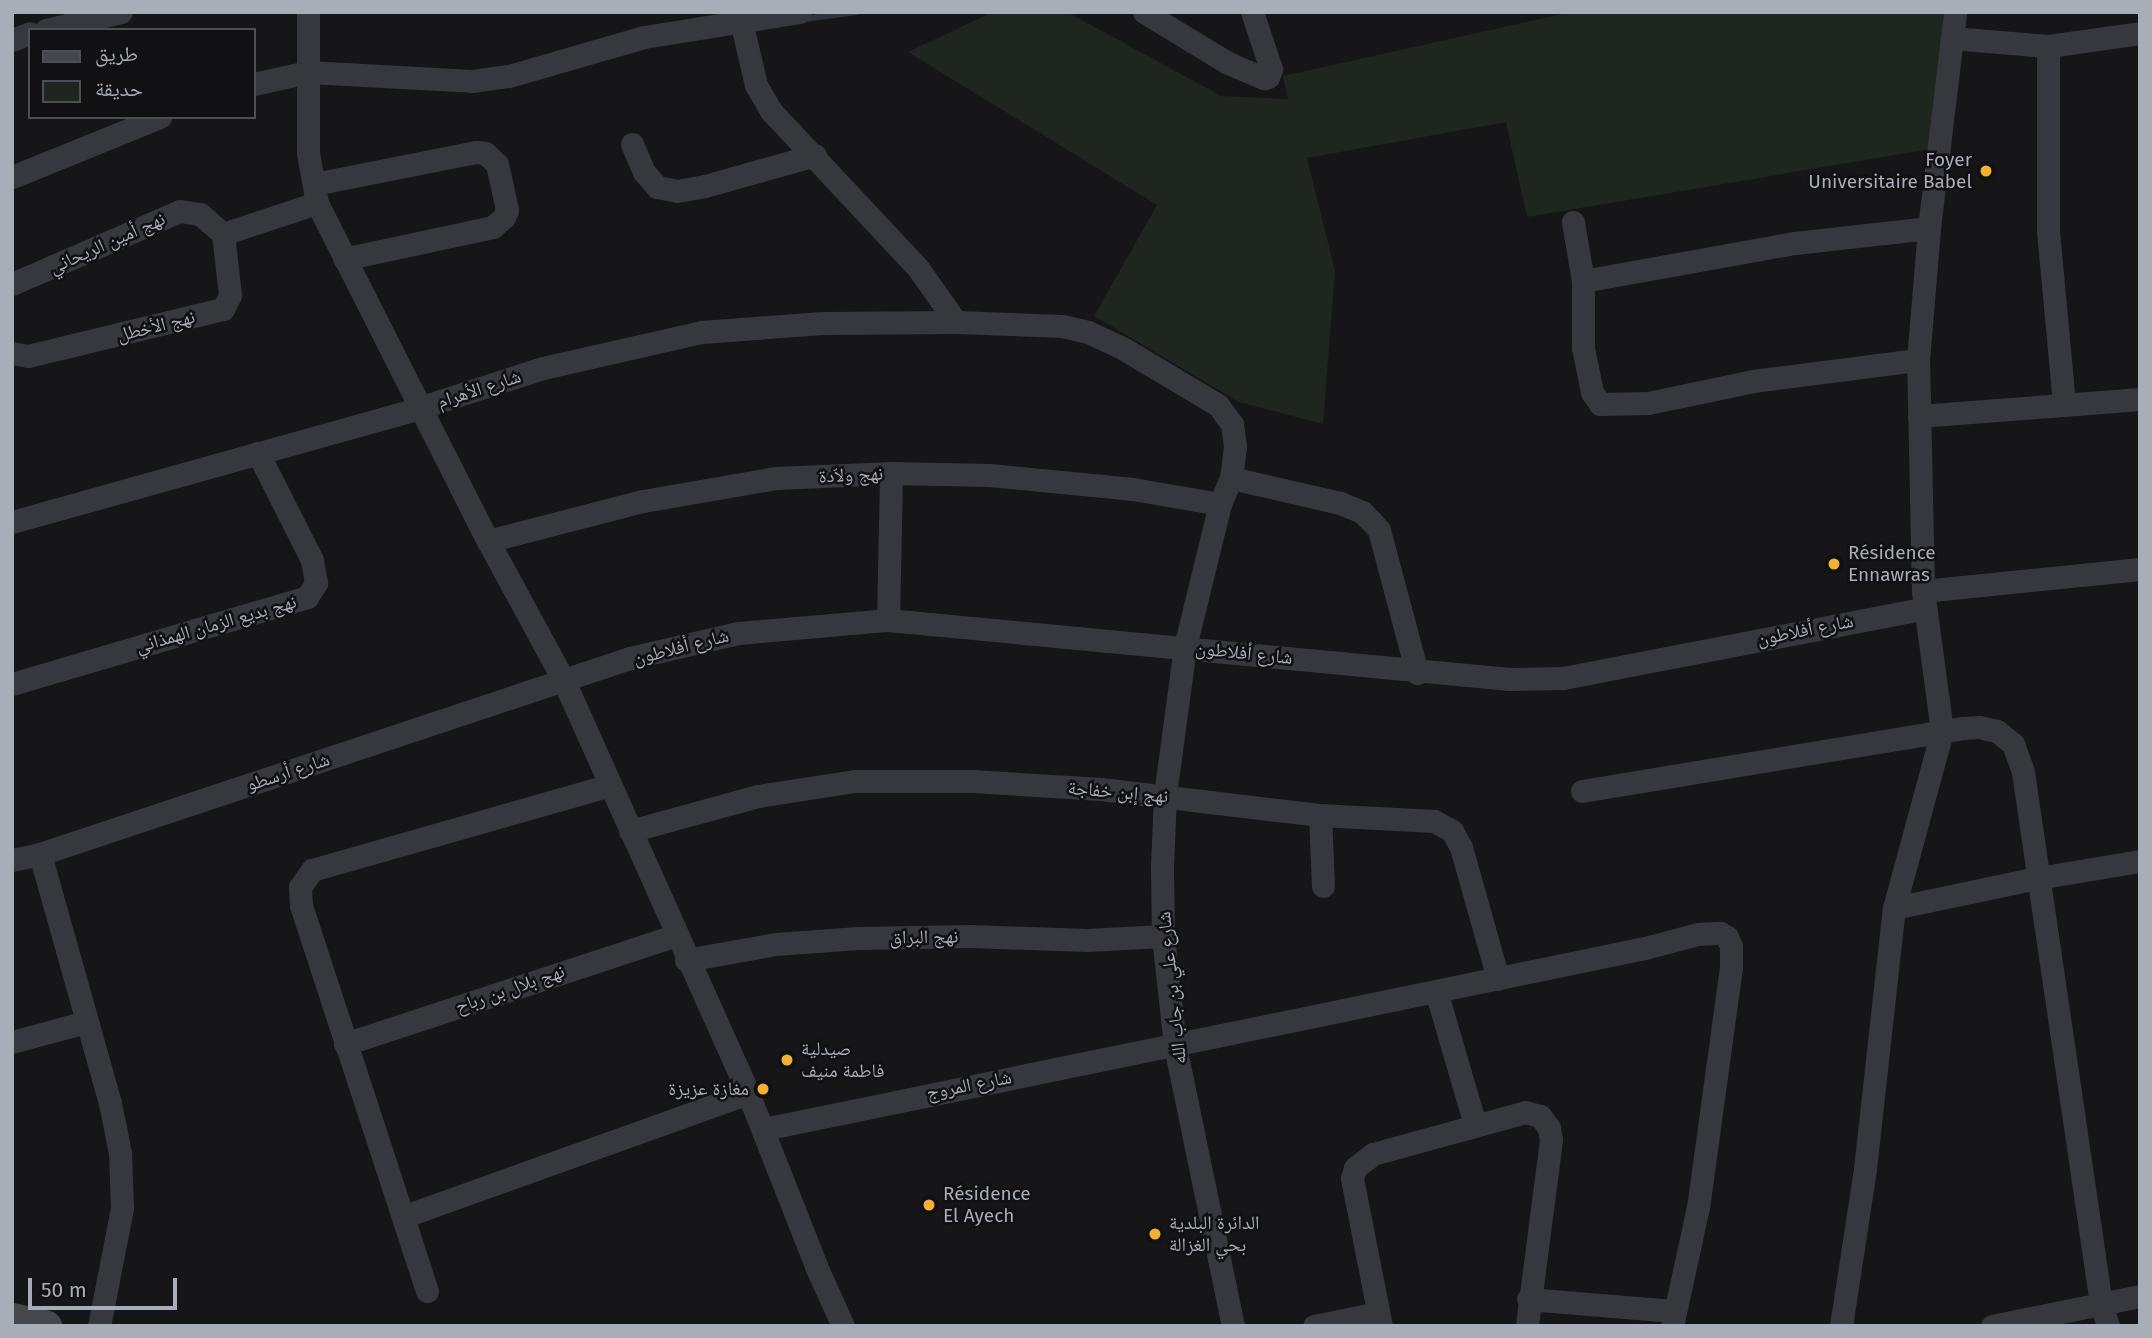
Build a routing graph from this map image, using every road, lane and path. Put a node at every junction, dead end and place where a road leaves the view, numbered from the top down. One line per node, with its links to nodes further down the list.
1 (121, 12): 8 (street)
2 (308, 12): 12 (street)
3 (800, 12): 7 (street)
4 (1144, 12): 5 (street)
5 (1252, 12)
6 (1955, 12): 10 (street)
7 (740, 16): 12 (street); 16 (street)
8 (54, 28)
9 (2140, 33): 11 (street)
10 (1952, 38): 11 (street); 20 (street)
11 (2048, 46): 29 (street)
12 (308, 72): 13 (street); 18 (street)
13 (256, 84)
14 (155, 119): 17 (street)
15 (632, 144): 16 (street)
16 (815, 155): 25 (street)
17 (12, 177)
18 (315, 194): 21 (street); 22 (street); 22 (street)
19 (1573, 222): 23 (street)
20 (1929, 228): 23 (street); 27 (street)
21 (223, 234): 24 (street, نهج أمين الريحاني); 26 (street, نهج الأخطل)
22 (344, 258): 30 (street)
23 (1583, 281): 27 (street)
24 (12, 284)
25 (956, 322): 30 (street, شارع الأهرام); 34 (street, شارع الأهرام)
26 (12, 352)
27 (1918, 360): 31 (street)
28 (2140, 399): 29 (street)
29 (2064, 405): 31 (street)
30 (419, 408): 32 (street, شارع الأهرام); 37 (street)
31 (1919, 416): 39 (street)
32 (258, 453): 36 (street, شارع الأهرام); 44 (street, نهج بديع الزمان الهمذاني)
33 (891, 473): 35 (street, نهج ولاّدة); 37 (street, نهج ولاّدة); 40 (street)
34 (1231, 478): 35 (street, شارع علي بن جاب الله); 42 (street)
35 (1220, 504): 41 (street, شارع علي بن جاب الله)
36 (12, 522)
37 (488, 541): 43 (street)
38 (2140, 569): 39 (street, شارع أفلاطون)
39 (1924, 600): 42 (street, شارع أفلاطون); 45 (street)
40 (888, 620): 41 (street, شارع أفلاطون); 43 (street, شارع أفلاطون)
41 (1185, 647): 42 (street, شارع أفلاطون); 48 (street, شارع علي بن جاب الله)
42 (1418, 673)
43 (564, 681): 46 (street); 51 (street, شارع أرسطو)
44 (12, 684)
45 (1942, 731): 47 (street); 54 (street); 56 (street)
46 (610, 785): 50 (street); 64 (street)
47 (1581, 791)
48 (1165, 795): 49 (street, نهج إبن خفاجة); 50 (street, نهج إبن خفاجة); 58 (street, شارع علي بن جاب الله)
49 (1320, 815): 55 (street); 60 (street, نهج إبن خفاجة)
50 (630, 831): 57 (street)
51 (40, 854): 52 (street, شارع أرسطو); 62 (street)
52 (12, 860)
53 (2140, 861): 54 (street)
54 (2038, 878): 56 (street); 73 (street)
55 (1323, 886)
56 (1895, 908): 83 (street)
57 (676, 934): 59 (street); 64 (street, نهج بلال بن رباح)
58 (1163, 936): 59 (street, نهج البراق); 65 (street, شارع علي بن جاب الله)
59 (686, 960): 66 (street)
60 (1498, 979): 61 (street, شارع المروج); 74 (street, شارع المروج)
61 (1436, 991): 65 (street, شارع المروج); 67 (street)
62 (86, 1022): 63 (street); 78 (street)
63 (12, 1042)
64 (345, 1044): 69 (street)
65 (1175, 1046): 68 (street, شارع المروج); 80 (street, شارع علي بن جاب الله)
66 (748, 1093): 68 (street); 69 (street)
67 (1475, 1124): 72 (street); 76 (street)
68 (764, 1129): 79 (street)
69 (405, 1216): 70 (street)
70 (427, 1291)
71 (2140, 1296): 73 (street)
72 (1528, 1299): 74 (street); 82 (street)
73 (2104, 1315): 84 (street)
74 (1673, 1318)
75 (12, 1319): 77 (street)
76 (1380, 1319): 81 (street)
77 (46, 1326)
78 (99, 1326)
79 (844, 1326)
80 (1233, 1326)
81 (1314, 1326)
82 (1527, 1326)
83 (1841, 1326)
84 (1992, 1326)

